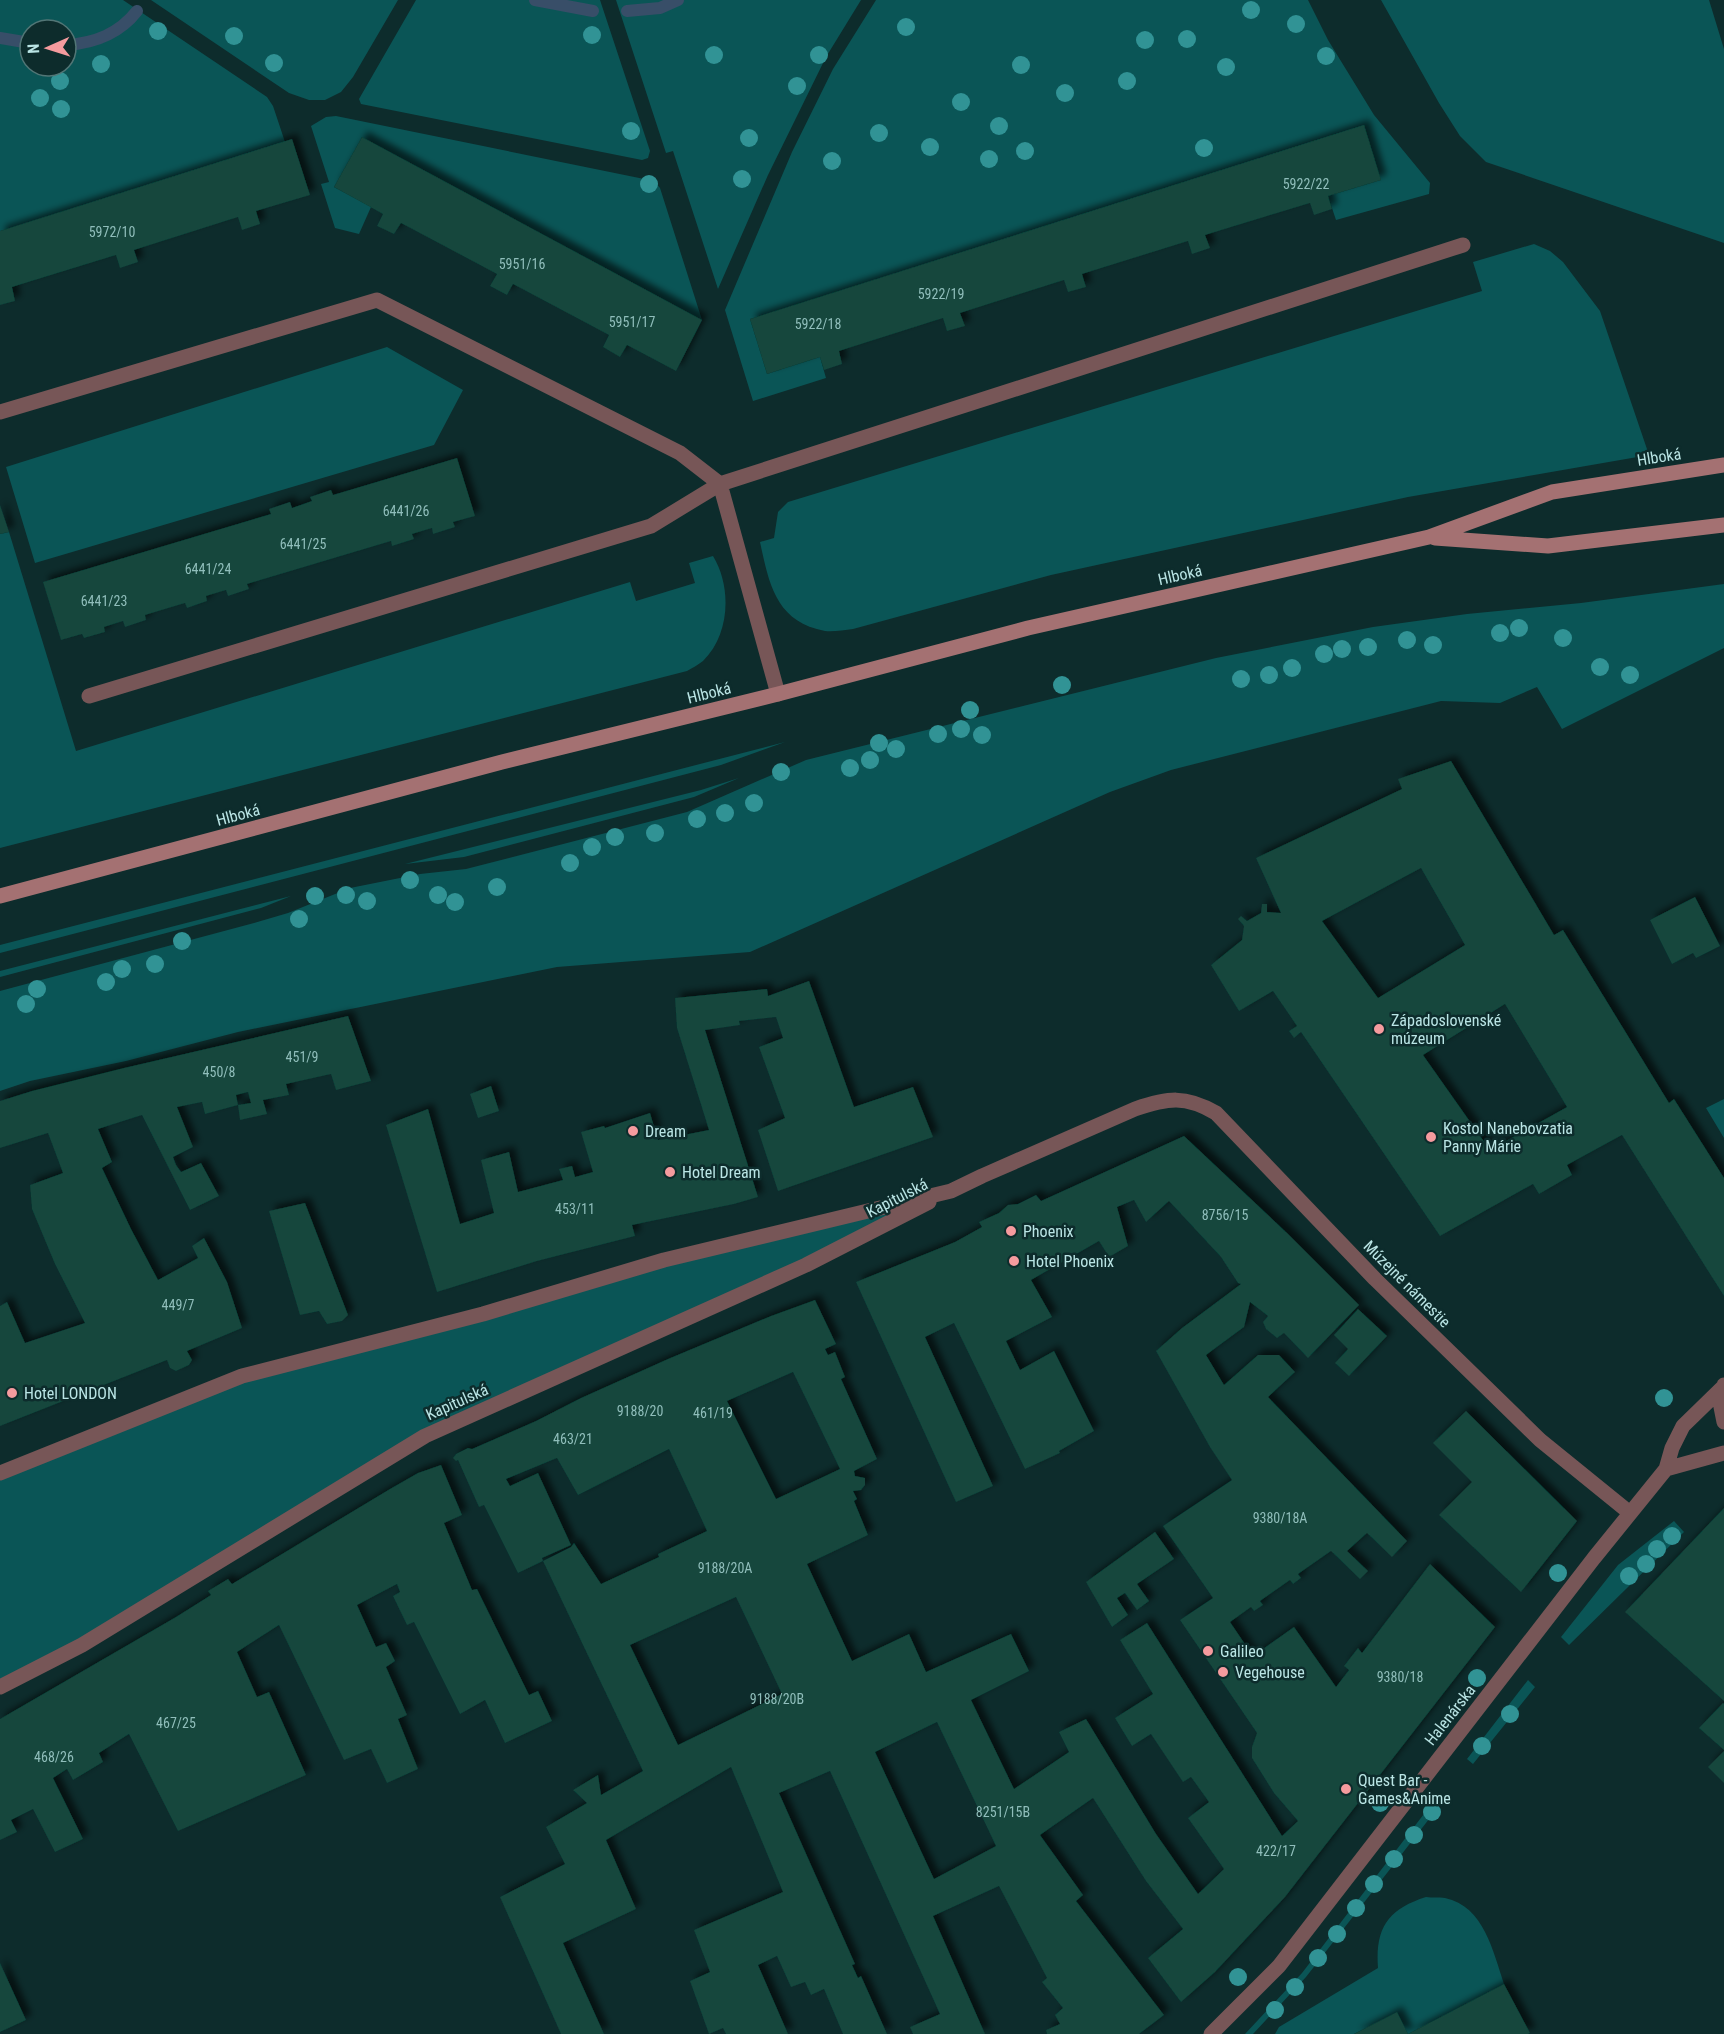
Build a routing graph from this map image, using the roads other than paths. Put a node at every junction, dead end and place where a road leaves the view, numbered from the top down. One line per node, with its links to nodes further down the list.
1 (1463, 245): 4 (street)
2 (0, 412): 4 (street)
3 (1724, 465): 6 (street, Hlboká)
4 (720, 484): 7 (street); 8 (street)
5 (1724, 525): 6 (street, Hlboká)
6 (1429, 537): 7 (street, Hlboká)
7 (778, 694): 9 (street, Hlboká)
8 (89, 696)
9 (0, 896)
10 (1155, 1103): 11 (street, Kapitulská); 17 (street, Múzejné námestie)
11 (951, 1191): 16 (street, Kapitulská); 18 (street, Kapitulská)
12 (1723, 1386): 13 (street); 15 (street, Halenárska)
13 (1724, 1422)
14 (1724, 1453): 15 (street)
15 (1666, 1469): 17 (street, Halenárska)
16 (0, 1473)
17 (1629, 1513): 19 (street, Halenárska)
18 (0, 1687)
19 (1211, 2034)

